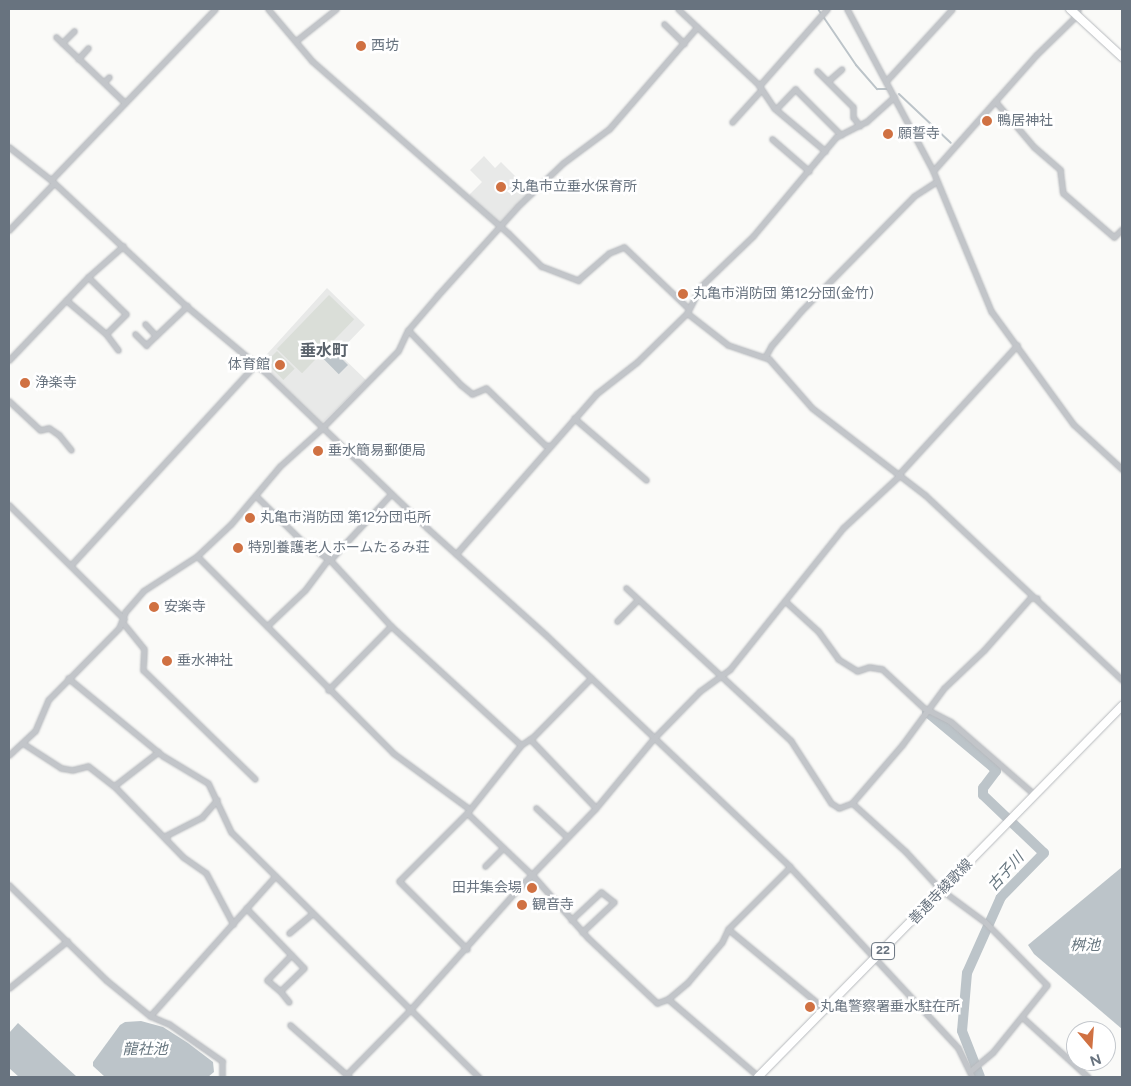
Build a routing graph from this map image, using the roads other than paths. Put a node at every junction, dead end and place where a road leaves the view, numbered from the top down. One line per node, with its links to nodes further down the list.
1 (215, 9): 30 (street)
2 (268, 9): 15 (street)
3 (336, 9): 15 (street)
4 (678, 9): 12 (street)
5 (827, 9): 27 (street)
6 (847, 9): 24 (street)
7 (943, 9): 9 (street)
8 (1070, 9): 10 (main road)
9 (950, 11): 24 (street)
10 (1078, 12): 19 (main road); 29 (street)
11 (664, 24): 17 (street)
12 (697, 27): 17 (street); 27 (street)
13 (74, 31): 16 (street)
14 (56, 37): 16 (street)
15 (297, 40): 42 (street)
16 (62, 43): 20 (street)
17 (684, 43): 42 (street)
18 (88, 48): 20 (street)
19 (1122, 57)
20 (78, 58): 26 (street)
21 (842, 69): 25 (street)
22 (818, 71): 25 (street)
23 (110, 77): 26 (street)
24 (887, 80): 28 (street)
25 (828, 81): 33 (street)
26 (104, 82): 30 (street)
27 (760, 88): 31 (street); 32 (street)
28 (894, 97): 33 (street); 39 (street)
29 (995, 101): 39 (street); 43 (street)
30 (125, 103): 40 (street)
31 (776, 109): 34 (street); 37 (street)
32 (732, 122)
33 (860, 126): 34 (street)
34 (841, 135): 37 (street)
35 (772, 139): 38 (street)
36 (9, 146): 40 (street)
37 (825, 151): 38 (street)
38 (809, 171): 49 (street)
39 (933, 171): 41 (street)
40 (52, 181): 44 (street); 45 (street)
41 (937, 181): 55 (street); 57 (street)
42 (500, 228): 49 (street); 51 (street)
43 (1122, 229)
44 (9, 230)
45 (123, 246): 46 (street); 48 (street)
46 (88, 276): 47 (street); 52 (street)
47 (66, 300): 52 (street); 58 (street)
48 (186, 306): 54 (street); 59 (street)
49 (687, 311): 57 (street); 61 (street)
50 (145, 324): 54 (street)
51 (408, 330): 62 (street); 63 (street)
52 (106, 334): 56 (street)
53 (135, 334): 54 (street)
54 (156, 336)
55 (1017, 345): 65 (street); 66 (street)
56 (118, 350)
57 (765, 358): 66 (street)
58 (9, 360)
59 (256, 364): 62 (street); 74 (street)
60 (9, 401): 64 (street)
61 (574, 418): 63 (street); 67 (street)
62 (322, 428): 68 (street); 69 (street)
63 (550, 446): 71 (street)
64 (71, 450)
65 (1122, 469)
66 (900, 474): 76 (street); 78 (street)
67 (646, 480)
68 (391, 494): 71 (street); 73 (street)
69 (257, 497): 72 (street); 73 (street)
70 (9, 505): 74 (street)
71 (456, 554): 85 (street)
72 (198, 556): 79 (street); 81 (street)
73 (329, 559): 81 (street); 82 (street)
74 (71, 565): 79 (street)
75 (626, 588): 77 (street)
76 (1037, 598): 86 (street); 89 (street)
77 (638, 600): 80 (street); 83 (street)
78 (785, 601): 83 (street); 89 (street)
79 (123, 621): 84 (street); 96 (street)
80 (617, 621)
81 (267, 626): 87 (street)
82 (391, 626): 87 (street); 93 (street)
83 (721, 676): 90 (street); 100 (street)
84 (68, 678): 92 (street); 94 (street)
85 (591, 678): 90 (street); 91 (street)
86 (1122, 680)
87 (328, 690): 103 (street)
88 (1122, 706): 98 (main road, 善通寺綾歌線 / 22)
89 (926, 710): 98 (street); 100 (street)
90 (654, 738): 102 (street); 108 (street)
91 (530, 739): 93 (street); 102 (street)
92 (24, 744): 95 (street); 97 (street)
93 (522, 745): 103 (street)
94 (158, 752): 97 (street); 99 (street)
95 (9, 755)
96 (255, 779)
97 (114, 786): 105 (street)
98 (1035, 795): 112 (main road, 善通寺綾歌線 / 22)
99 (217, 800): 105 (street); 110 (street)
100 (852, 803): 112 (street)
101 (536, 808): 104 (street)
102 (596, 808): 104 (street)
103 (468, 811): 106 (street); 121 (street)
104 (567, 837): 109 (street)
105 (167, 840): 116 (street)
106 (503, 848): 107 (street); 109 (street)
107 (485, 866)
108 (790, 867): 117 (street); 123 (street)
109 (531, 875): 115 (street); 121 (street)
110 (275, 876): 113 (street); 114 (street)
111 (9, 884): 120 (street)
112 (942, 890): 123 (main road, 善通寺綾歌線 / 22); 131 (street)
113 (246, 908): 116 (street); 122 (street)
114 (312, 914): 119 (street); 129 (street)
115 (572, 920): 118 (street); 118 (street)
116 (232, 924): 130 (street)
117 (728, 929): 126 (street); 128 (street)
118 (582, 932): 126 (street)
119 (289, 933)
120 (67, 941): 124 (street); 130 (street)
121 (467, 949): 129 (street)
122 (291, 955): 125 (street); 125 (street)
123 (876, 958): 128 (main road, 善通寺綾歌線 / 22); 133 (street)
124 (9, 988)
125 (280, 991): 127 (street)
126 (668, 999): 137 (street)
127 (289, 1002)
128 (826, 1010): 137 (main road, 善通寺綾歌線 / 22)
129 (409, 1011): 134 (street); 136 (street)
130 (150, 1016): 135 (street)
131 (1022, 1017): 133 (street); 139 (street)
132 (290, 1025): 134 (street)
133 (970, 1070): 138 (street)
134 (348, 1076)
135 (222, 1077)
136 (479, 1077)
137 (758, 1077)
138 (972, 1077)
139 (1088, 1077)

